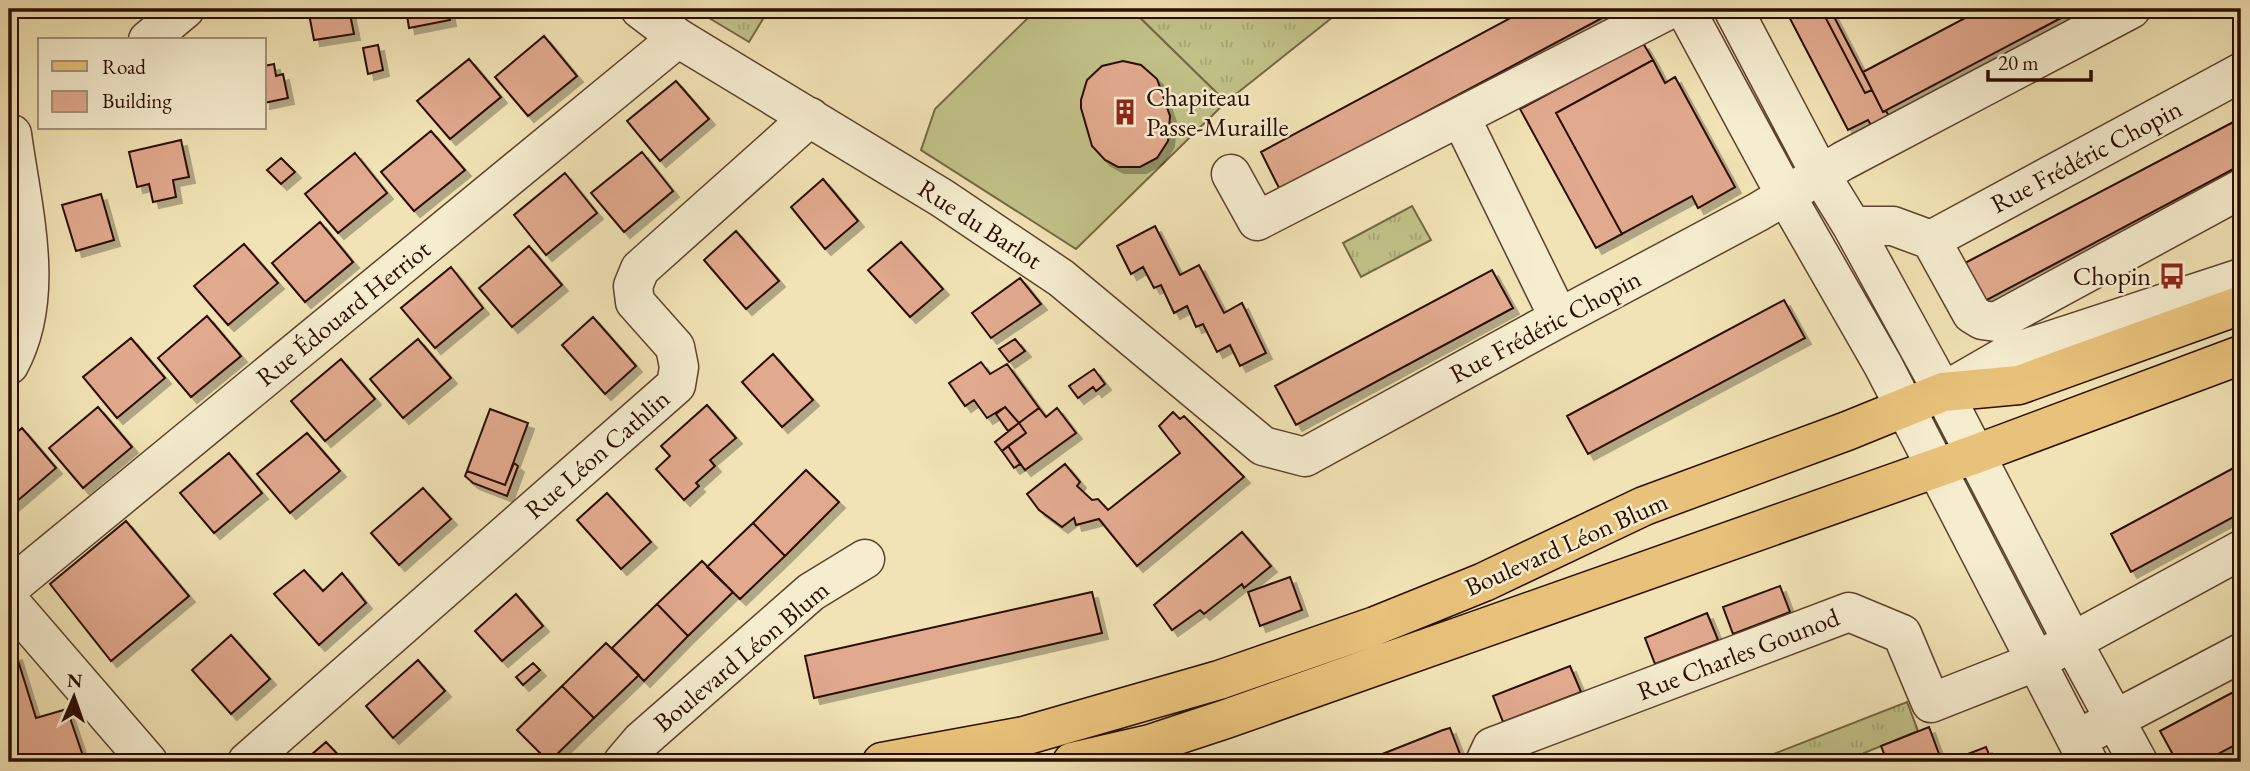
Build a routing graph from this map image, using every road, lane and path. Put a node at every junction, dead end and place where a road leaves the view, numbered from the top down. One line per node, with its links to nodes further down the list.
1 (185, 9): 8 (street)
2 (640, 9): 7 (street, Rue du Barlot)
3 (1670, 9): 11 (street)
4 (1685, 9): 16 (street)
5 (1733, 9): 14 (street)
6 (2132, 9): 14 (street, Rue Frédéric Chopin)
7 (678, 37): 10 (street, Rue du Barlot); 33 (street, Rue Édouard Herriot)
8 (150, 38)
9 (2240, 73): 18 (street, Rue Frédéric Chopin)
10 (810, 117): 29 (street, Rue du Barlot); 41 (street, Rue Léon Cathlin)
11 (1461, 118): 13 (street); 22 (street)
12 (20, 130): 25 (street)
13 (1231, 174)
14 (1821, 174): 16 (street, Rue Frédéric Chopin); 17 (street)
15 (2241, 189): 18 (street)
16 (1786, 196): 22 (street, Rue Frédéric Chopin); 23 (street)
17 (1852, 226): 18 (street); 21 (street)
18 (1931, 240)
19 (2241, 278): 26 (street)
20 (2241, 305): 26 (main road, Boulevard Léon Blum)
21 (1900, 317): 23 (street); 26 (street)
22 (1559, 318): 29 (street, Rue Frédéric Chopin)
23 (1866, 333): 27 (street)
24 (2241, 355): 28 (main road, Boulevard Léon Blum)
25 (9, 365)
26 (1943, 392): 27 (main road, Boulevard Léon Blum); 28 (street)
27 (1905, 407): 30 (street); 43 (main road, Boulevard Léon Blum)
28 (1976, 454): 30 (main road, Boulevard Léon Blum); 35 (street)
29 (1305, 457)
30 (1937, 467): 37 (street); 44 (main road, Boulevard Léon Blum)
31 (2241, 551): 35 (street)
32 (865, 559): 42 (street, Boulevard Léon Blum)
33 (9, 588)
34 (9, 601): 40 (street)
35 (2072, 641): 37 (street, Rue Charles Gounod); 38 (street)
36 (2241, 653): 38 (street)
37 (2035, 662): 39 (street); 45 (street, Rue Charles Gounod)
38 (2115, 719): 39 (street); 46 (street)
39 (2082, 751)
40 (148, 762)
41 (247, 762)
42 (623, 762)
43 (882, 762)
44 (1072, 762)
45 (1485, 762)
46 (2138, 762)

